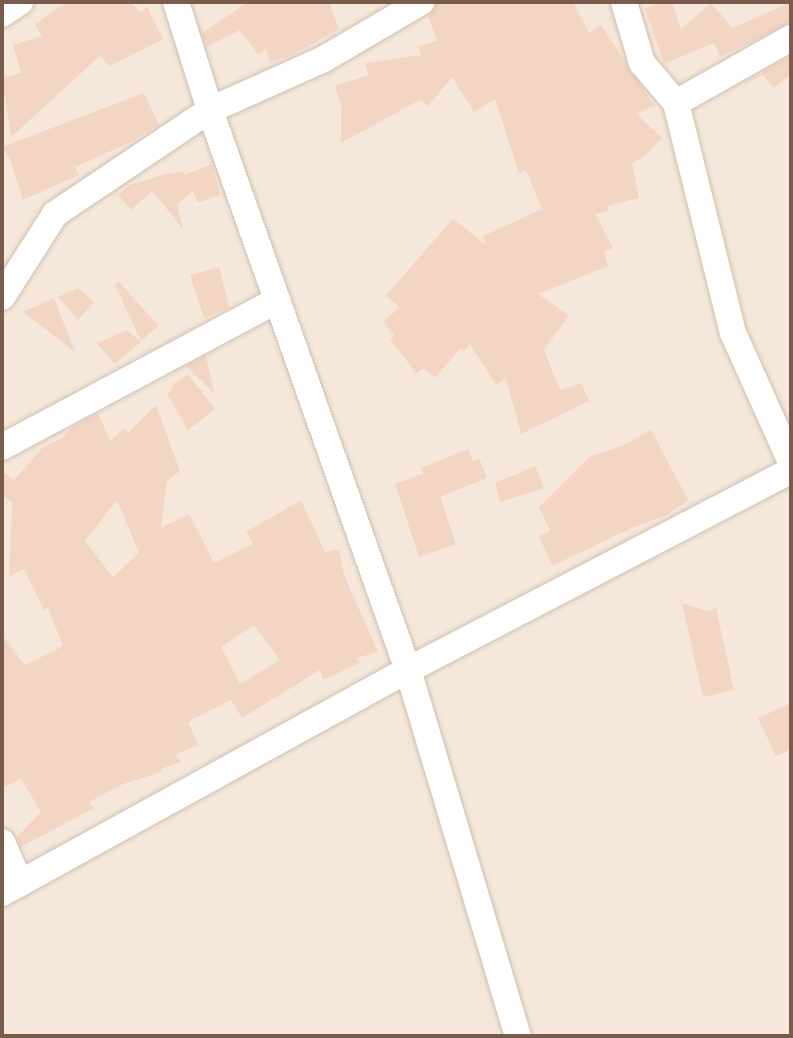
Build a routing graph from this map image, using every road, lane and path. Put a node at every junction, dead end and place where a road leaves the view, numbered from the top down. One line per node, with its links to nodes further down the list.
1 (20, 2): 5 (street)
2 (176, 2): 8 (street)
3 (421, 2): 8 (street)
4 (624, 2): 7 (street)
5 (2, 14)
6 (791, 37): 7 (street)
7 (676, 103): 12 (street)
8 (210, 110): 9 (street); 10 (street)
9 (2, 297)
10 (277, 300): 11 (street); 14 (street)
11 (2, 447)
12 (791, 463)
13 (791, 471): 14 (street)
14 (408, 670): 16 (street); 17 (street)
15 (2, 842): 16 (street)
16 (11, 888)
17 (518, 1036)

